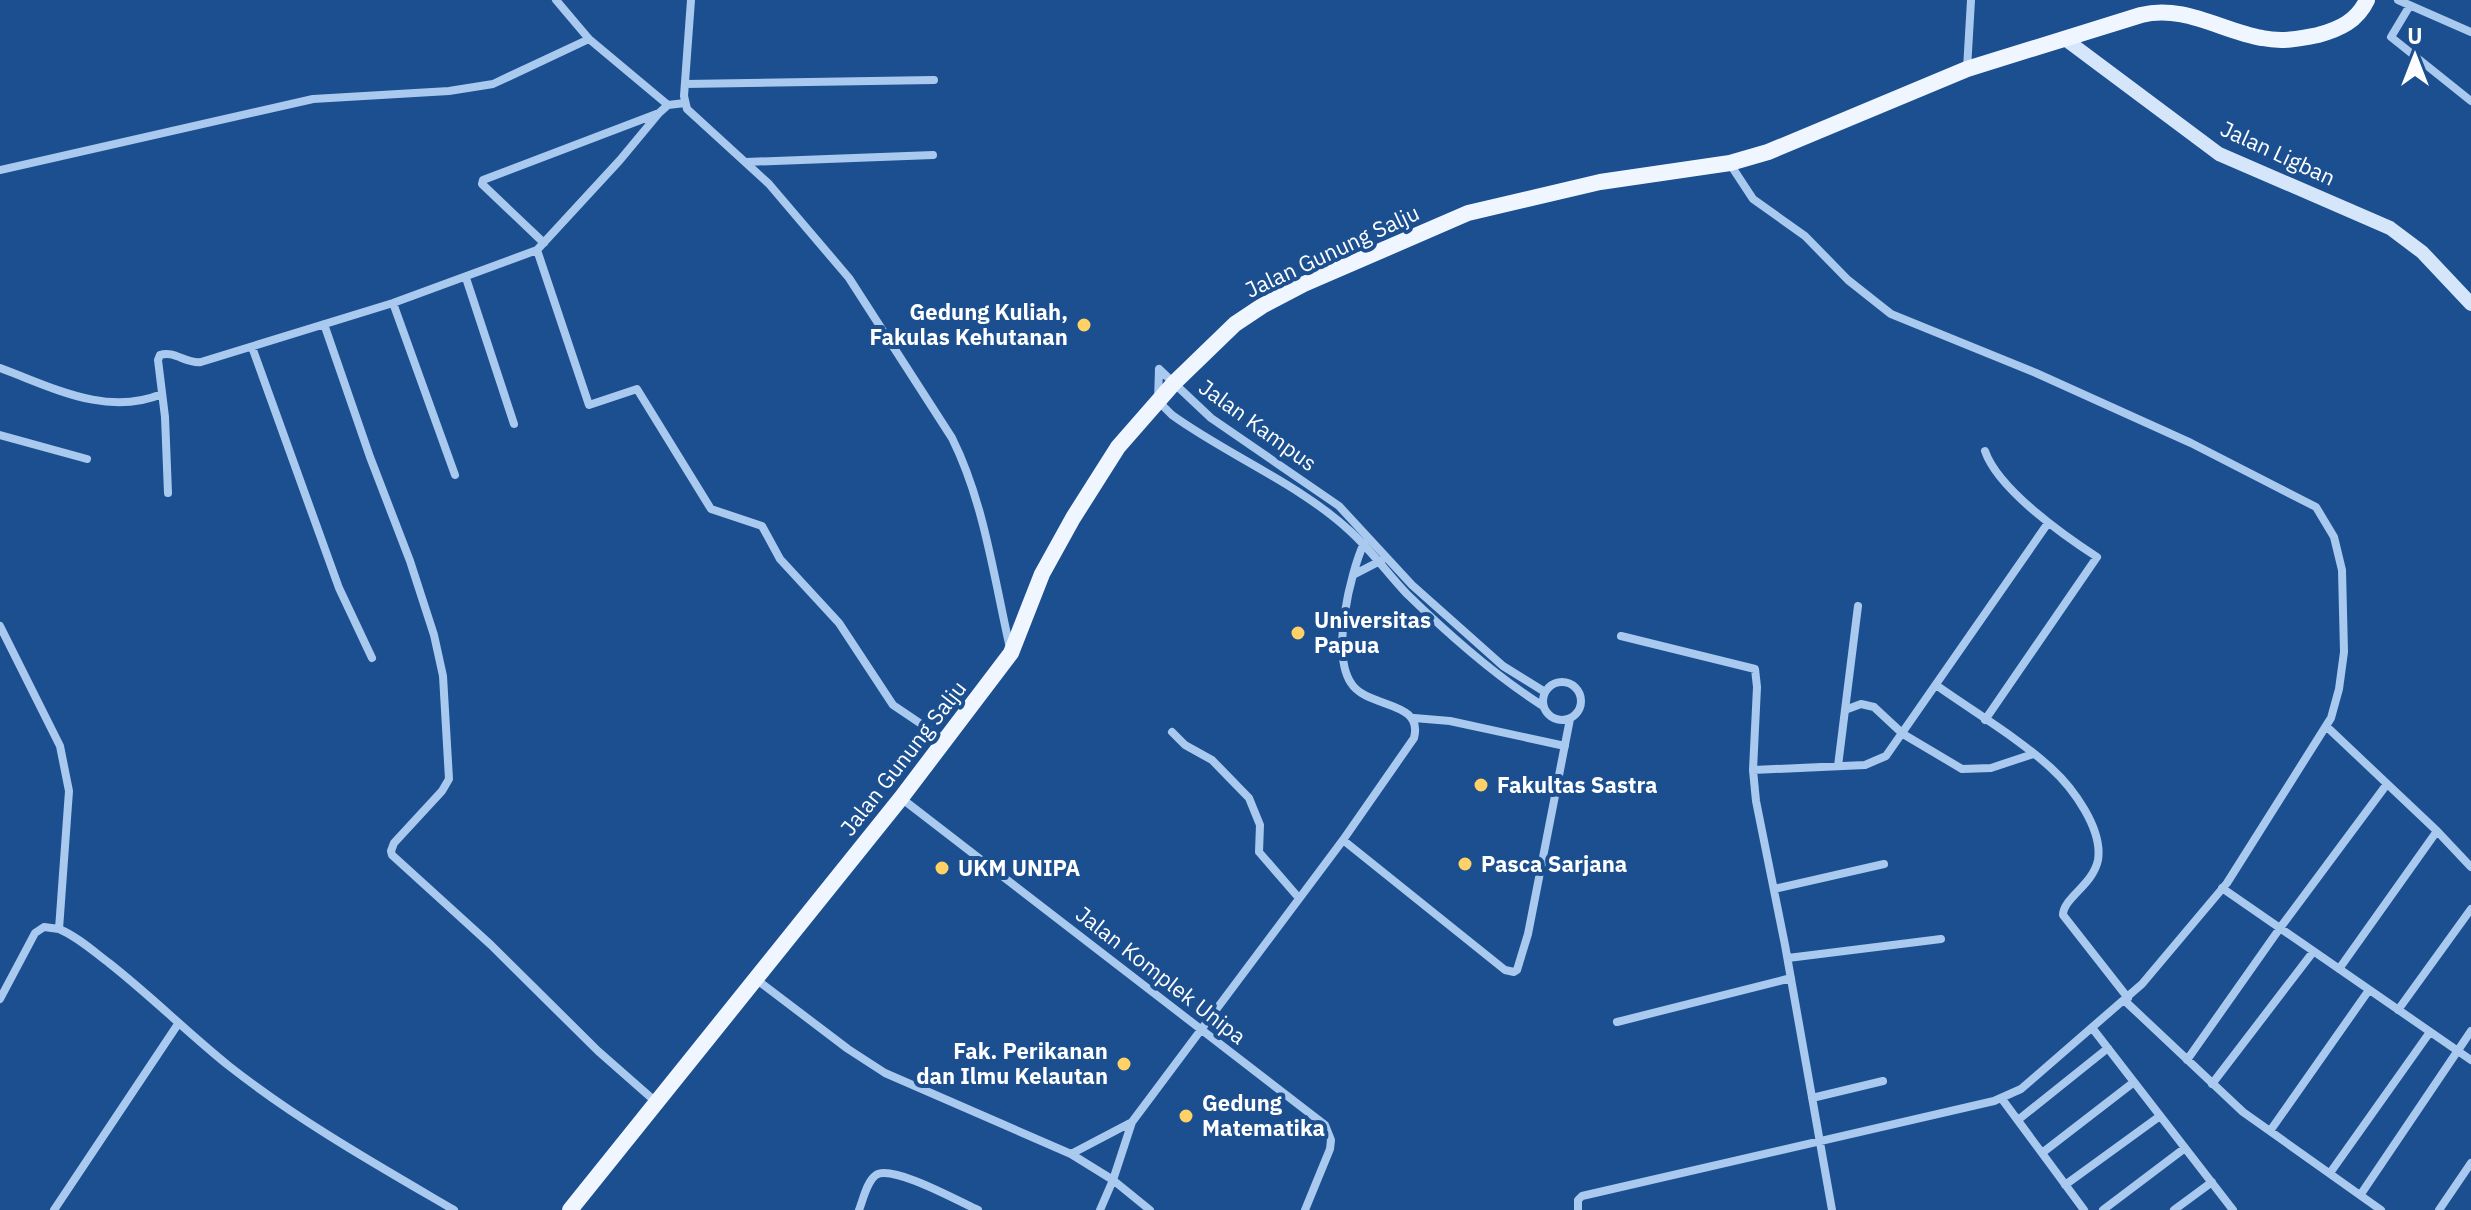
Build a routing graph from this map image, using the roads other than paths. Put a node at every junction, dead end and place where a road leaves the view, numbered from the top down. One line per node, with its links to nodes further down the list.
1 (556, 0): 8 (street)
2 (691, 0): 12 (street)
3 (1971, 0): 10 (street)
4 (2367, 0): 9 (main road, Jalan Gunung Salju)
5 (2398, 0): 6 (street)
6 (2409, 7): 7 (street); 13 (street)
7 (2471, 32)
8 (589, 39): 15 (street); 20 (street)
9 (2065, 39): 10 (main road, Jalan Gunung Salju); 24 (main road, Jalan Ligban)
10 (1967, 69): 19 (main road, Jalan Gunung Salju)
11 (934, 80): 12 (street)
12 (685, 84): 14 (street)
13 (2471, 101)
14 (685, 103): 15 (street); 18 (street)
15 (668, 105): 16 (street)
16 (659, 113): 21 (street); 21 (street)
17 (933, 155): 18 (street)
18 (746, 162): 48 (street)
19 (1730, 163): 28 (main road, Jalan Gunung Salju); 59 (street)
20 (0, 170)
21 (540, 247): 22 (street); 62 (street)
22 (466, 278): 23 (street); 31 (street)
23 (393, 303): 25 (street); 35 (street)
24 (2471, 304)
25 (324, 324): 26 (street); 104 (street)
26 (252, 347): 29 (street); 50 (street)
27 (0, 368): 29 (street)
28 (1174, 383): 30 (main road, Jalan Gunung Salju); 38 (street, Jalan Kampus)
29 (162, 394): 36 (street)
30 (1158, 401): 38 (street, Jalan Kampus); 48 (main road, Jalan Gunung Salju)
31 (514, 424)
32 (0, 435): 34 (street)
33 (1985, 451): 37 (street)
34 (87, 459)
35 (455, 475)
36 (168, 493)
37 (2048, 523): 52 (street); 58 (street)
38 (1365, 542): 39 (street, Jalan Kampus); 40 (street)
39 (1382, 560): 40 (street); 41 (street, Jalan Kampus); 43 (street, Jalan Kampus)
40 (1354, 574): 56 (street)
41 (1431, 601): 43 (street); 45 (street, Jalan Kampus)
42 (1858, 606): 55 (street)
43 (1424, 609): 47 (street, Jalan Kampus)
44 (0, 626): 78 (street)
45 (1464, 631): 47 (street); 49 (street, Jalan Kampus)
46 (1621, 636): 66 (street)
47 (1456, 638): 51 (street, Jalan Kampus)
48 (1011, 653): 62 (main road, Jalan Gunung Salju)
49 (1494, 657): 51 (street); 53 (street, Jalan Kampus)
50 (372, 658)
51 (1487, 666): 54 (street, Jalan Kampus)
52 (1936, 685): 58 (street); 61 (street)
53 (1545, 692): 54 (street); 57 (street)
54 (1543, 706): 57 (street, Jalan Kampus)
55 (1845, 710): 61 (street); 65 (street)
56 (1414, 718): 63 (street); 70 (street)
57 (1570, 719): 63 (street)
58 (1985, 720): 64 (street)
59 (2326, 726): 67 (street); 73 (street)
60 (1172, 732): 75 (street)
61 (1903, 734): 64 (street); 65 (street)
62 (945, 740): 68 (main road, Jalan Gunung Salju)
63 (1565, 746): 70 (street)
64 (2033, 754): 87 (street)
65 (1838, 766): 66 (street)
66 (1753, 770): 74 (street)
67 (2387, 784): 69 (street); 77 (street)
68 (901, 798): 84 (main road, Jalan Gunung Salju); 91 (street, Jalan Komplek Unipa)
69 (2437, 831): 72 (street); 82 (street)
70 (1343, 840): 75 (street)
71 (1884, 864): 74 (street)
72 (2471, 867)
73 (2222, 888): 77 (street); 87 (street)
74 (1774, 889): 81 (street)
75 (1298, 897): 91 (street)
76 (2471, 909): 88 (street)
77 (2280, 928): 80 (street); 97 (street)
78 (59, 929): 86 (street); 90 (street)
79 (1941, 939): 81 (street)
80 (2313, 952): 82 (street); 101 (street)
81 (1788, 958): 83 (street)
82 (2339, 969): 85 (street)
83 (1791, 978): 89 (street); 102 (street)
84 (757, 980): 104 (main road, Jalan Gunung Salju); 112 (street)
85 (2369, 990): 88 (street); 108 (street)
86 (0, 999)
87 (2126, 1000): 92 (street); 97 (street)
88 (2398, 1010): 94 (street)
89 (1617, 1022)
90 (178, 1024): 120 (street); 121 (street)
91 (1203, 1029): 107 (street); 127 (street, Jalan Komplek Unipa)
92 (2093, 1029): 95 (street); 103 (street)
93 (2471, 1031): 96 (street)
94 (2430, 1032): 96 (street); 114 (street)
95 (2108, 1048): 100 (street); 106 (street)
96 (2457, 1051): 98 (street); 119 (street)
97 (2187, 1060): 101 (street)
98 (2471, 1060)
99 (1883, 1081): 102 (street)
100 (2134, 1082): 105 (street); 111 (street)
101 (2212, 1084): 108 (street)
102 (1812, 1098): 109 (street)
103 (2002, 1099): 106 (street); 109 (street)
104 (657, 1103): 122 (main road, Jalan Gunung Salju)
105 (2160, 1116): 110 (street); 118 (street)
106 (2018, 1120): 111 (street)
107 (1132, 1122): 112 (street); 116 (street)
108 (2270, 1131): 114 (street)
109 (1820, 1142): 128 (street); 129 (street)
110 (2185, 1148): 117 (street); 131 (street)
111 (2042, 1153): 118 (street)
112 (1071, 1154): 116 (street)
113 (2471, 1163): 115 (street)
114 (2330, 1173): 119 (street)
115 (2468, 1175): 135 (street)
116 (1113, 1180): 125 (street); 126 (street)
117 (2212, 1182): 132 (street); 133 (street)
118 (2065, 1185): 130 (street)
119 (2361, 1194): 134 (street)
120 (54, 1210)
121 (454, 1210)
122 (570, 1210)
123 (859, 1210): 124 (street)
124 (978, 1210)
125 (1100, 1210)
126 (1150, 1210)
127 (1305, 1210)
128 (1578, 1210)
129 (1832, 1210)
130 (2084, 1210)
131 (2103, 1210)
132 (2174, 1210)
133 (2233, 1210)
134 (2381, 1210)
135 (2439, 1210)

